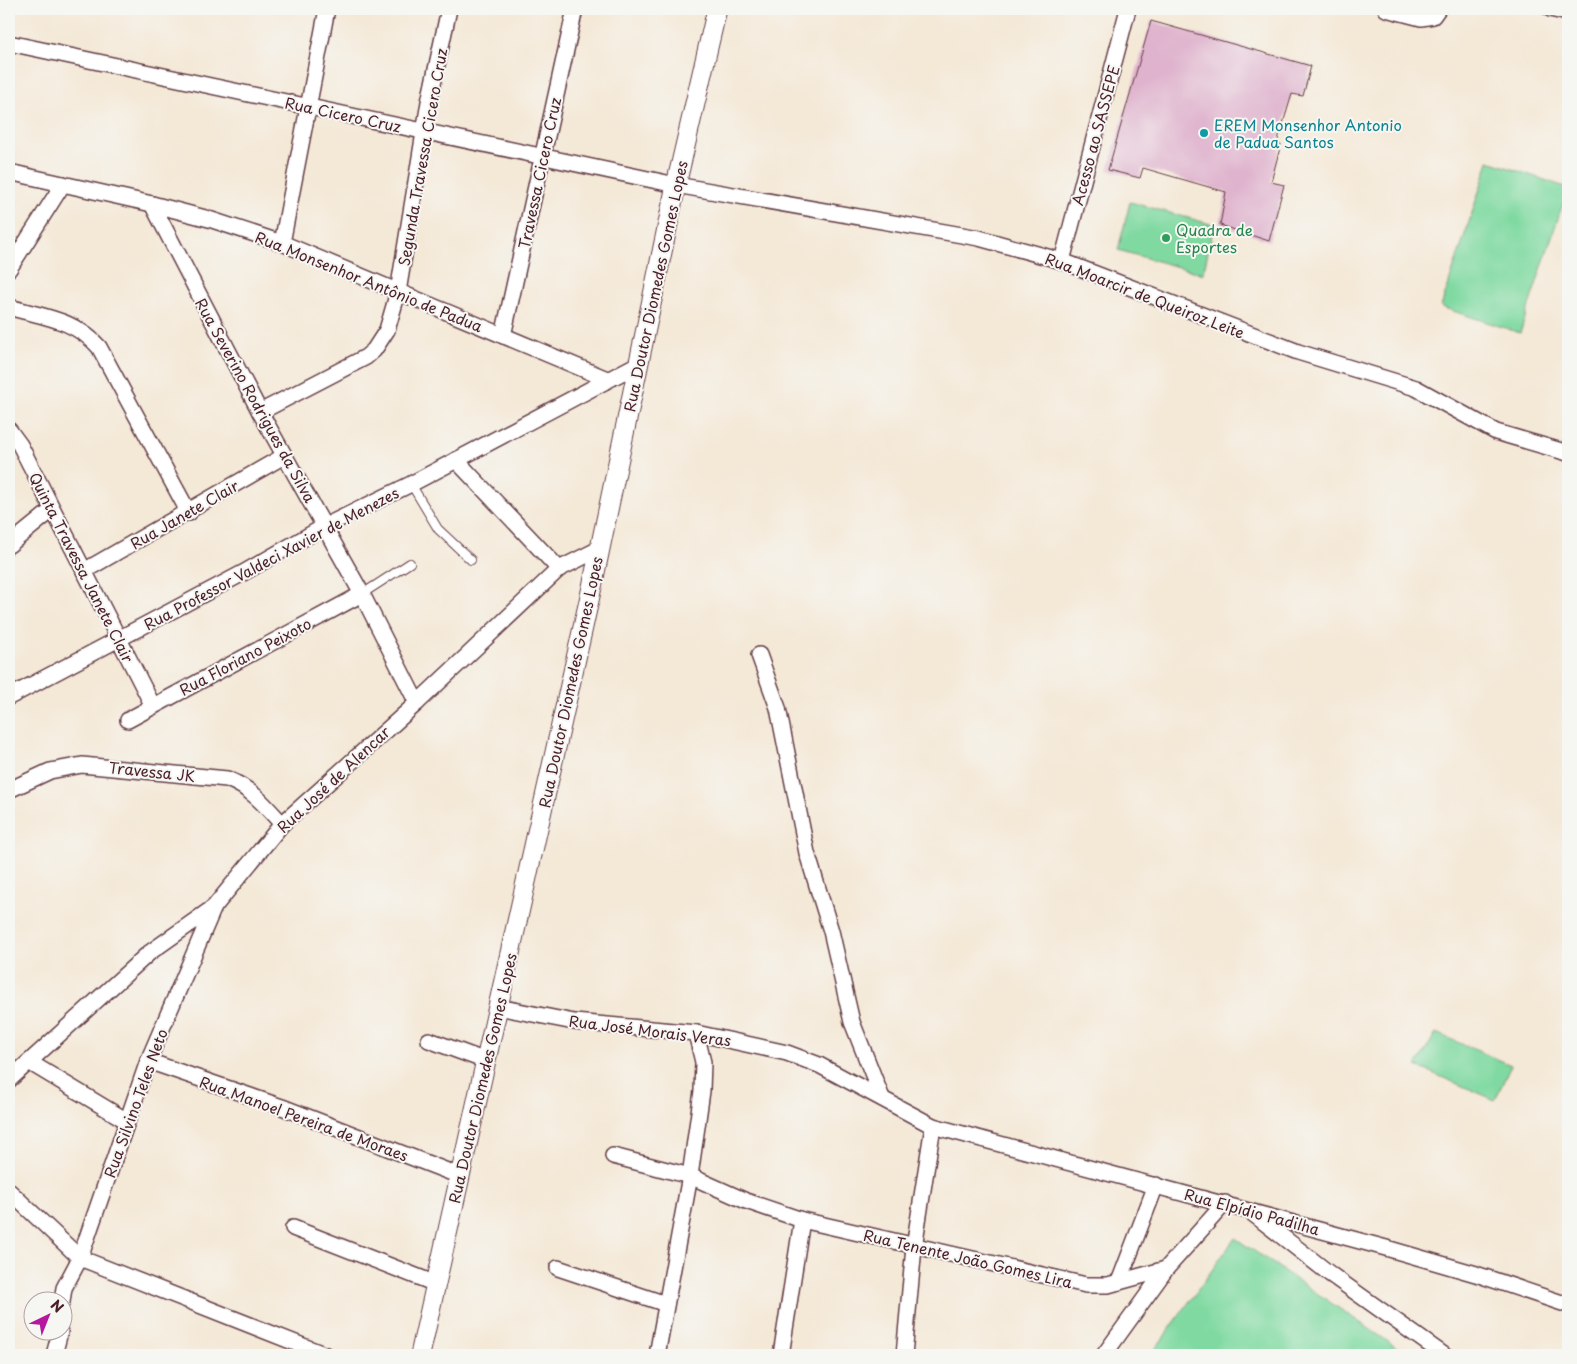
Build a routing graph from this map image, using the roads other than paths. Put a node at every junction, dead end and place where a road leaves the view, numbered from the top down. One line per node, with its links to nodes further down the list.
1 (328, 9): 11 (street)
2 (449, 9): 12 (street, Segunda Travessa Cicero Cruz)
3 (575, 9): 13 (street, Travessa Cicero Cruz)
4 (717, 9): 16 (street, Rua Doutor Diomedes Gomes Lopes)
5 (1128, 9): 19 (street, Acesso ao SASSEPE)
6 (1386, 9): 8 (street)
7 (1550, 9): 9 (street)
8 (1437, 11)
9 (1568, 13)
10 (9, 43): 11 (street, Rua Cicero Cruz)
11 (309, 107): 12 (street, Rua Cicero Cruz); 18 (street)
12 (425, 130): 13 (street, Rua Cicero Cruz); 21 (street, Segunda Travessa Cicero Cruz)
13 (543, 157): 16 (street, Rua Cicero Cruz); 23 (street, Travessa Cicero Cruz)
14 (9, 172): 15 (street, Rua Monsenhor Antônio de Padua)
15 (63, 184): 17 (street, Rua Monsenhor Antônio de Padua); 20 (street)
16 (676, 185): 19 (street, Rua Moarcir de Queiroz Leite); 24 (street, Rua Doutor Diomedes Gomes Lopes)
17 (152, 204): 18 (street, Rua Monsenhor Antônio de Padua); 26 (street, Rua Severino Rodrigues da Silva)
18 (282, 244): 21 (street, Rua Monsenhor Antônio de Padua)
19 (1062, 260): 28 (street, Rua Moarcir de Queiroz Leite)
20 (9, 269)
21 (398, 292): 23 (street, Rua Monsenhor Antônio de Padua); 26 (street, Segunda Travessa Cicero Cruz)
22 (9, 308): 33 (street)
23 (503, 336): 25 (street, Rua Monsenhor Antônio de Padua)
24 (640, 363): 25 (street, Rua Professor Valdeci Xavier de Menezes); 36 (street, Rua Doutor Diomedes Gomes Lopes)
25 (607, 379): 30 (street, Rua Professor Valdeci Xavier de Menezes)
26 (260, 412): 29 (street, Rua Severino Rodrigues da Silva)
27 (9, 430): 32 (street, Quinta Travessa Janete Clair)
28 (1568, 453)
29 (284, 456): 33 (street, Rua Janete Clair); 34 (street, Rua Severino Rodrigues da Silva)
30 (456, 460): 31 (street, Rua Professor Valdeci Xavier de Menezes); 39 (street)
31 (411, 484): 34 (street, Rua Professor Valdeci Xavier de Menezes); 37 (lane)
32 (52, 510): 35 (street); 40 (street, Quinta Travessa Janete Clair)
33 (189, 512): 40 (street, Rua Janete Clair)
34 (325, 526): 41 (street, Rua Severino Rodrigues da Silva); 42 (street, Rua Professor Valdeci Xavier de Menezes)
35 (9, 545)
36 (599, 549): 39 (street, Rua José de Alencar); 51 (street, Rua Doutor Diomedes Gomes Lopes)
37 (471, 560)
38 (410, 563): 41 (lane)
39 (559, 569): 45 (street, Rua José de Alencar)
40 (84, 572): 42 (street, Quinta Travessa Janete Clair)
41 (362, 594): 45 (street, Rua Severino Rodrigues da Silva); 46 (street, Rua Floriano Peixoto)
42 (119, 638): 44 (street, Rua Professor Valdeci Xavier de Menezes); 46 (street, Quinta Travessa Janete Clair)
43 (759, 654): 58 (street)
44 (9, 697)
45 (417, 702): 49 (street, Rua José de Alencar)
46 (153, 706): 47 (street, Rua Floriano Peixoto)
47 (128, 720)
48 (9, 790): 49 (street, Travessa JK)
49 (282, 824): 50 (street, Rua José de Alencar)
50 (214, 907): 55 (street, Rua Silvino Teles Neto); 56 (street, Rua José de Alencar)
51 (498, 1007): 52 (street, Rua José Morais Veras); 54 (street, Rua Doutor Diomedes Gomes Lopes)
52 (696, 1033): 58 (street, Rua José Morais Veras); 63 (street)
53 (429, 1040): 54 (street)
54 (486, 1060): 62 (street, Rua Doutor Diomedes Gomes Lopes)
55 (148, 1061): 59 (street, Rua Silvino Teles Neto); 62 (street, Rua Manoel Pereira de Moraes)
56 (29, 1062): 57 (street, Rua José de Alencar); 59 (street)
57 (9, 1080)
58 (882, 1098): 60 (street, Rua José Morais Veras)
59 (127, 1120): 71 (street, Rua Silvino Teles Neto)
60 (933, 1126): 64 (street, Rua Elpídio Padilha); 70 (street)
61 (613, 1156): 63 (street, Rua Tenente João Gomes Lira)
62 (460, 1176): 75 (street, Rua Doutor Diomedes Gomes Lopes)
63 (690, 1176): 68 (street, Rua Tenente João Gomes Lira); 77 (street)
64 (1156, 1185): 66 (street, Rua Elpídio Padilha); 74 (street)
65 (9, 1191): 71 (street)
66 (1226, 1203): 67 (street, Rua Elpídio Padilha); 73 (street)
67 (1247, 1210): 78 (street, Rua Elpídio Padilha); 87 (street)
68 (802, 1220): 70 (street, Rua Tenente João Gomes Lira); 84 (street)
69 (293, 1228): 75 (street)
70 (914, 1247): 74 (street, Rua Tenente João Gomes Lira); 85 (street)
71 (80, 1258): 76 (street, Rua Silvino Teles Neto); 81 (street)
72 (558, 1268): 77 (street)
73 (1166, 1269): 74 (street, Rua Tenente João Gomes Lira); 86 (street)
74 (1120, 1282)
75 (436, 1284): 82 (street, Rua Doutor Diomedes Gomes Lopes)
76 (63, 1292)
77 (666, 1304): 83 (street)
78 (1568, 1306)
79 (57, 1342): 80 (street)
80 (54, 1355)
81 (326, 1355)
82 (420, 1355)
83 (657, 1355)
84 (781, 1355)
85 (904, 1355)
86 (1104, 1355)
87 (1444, 1355)

